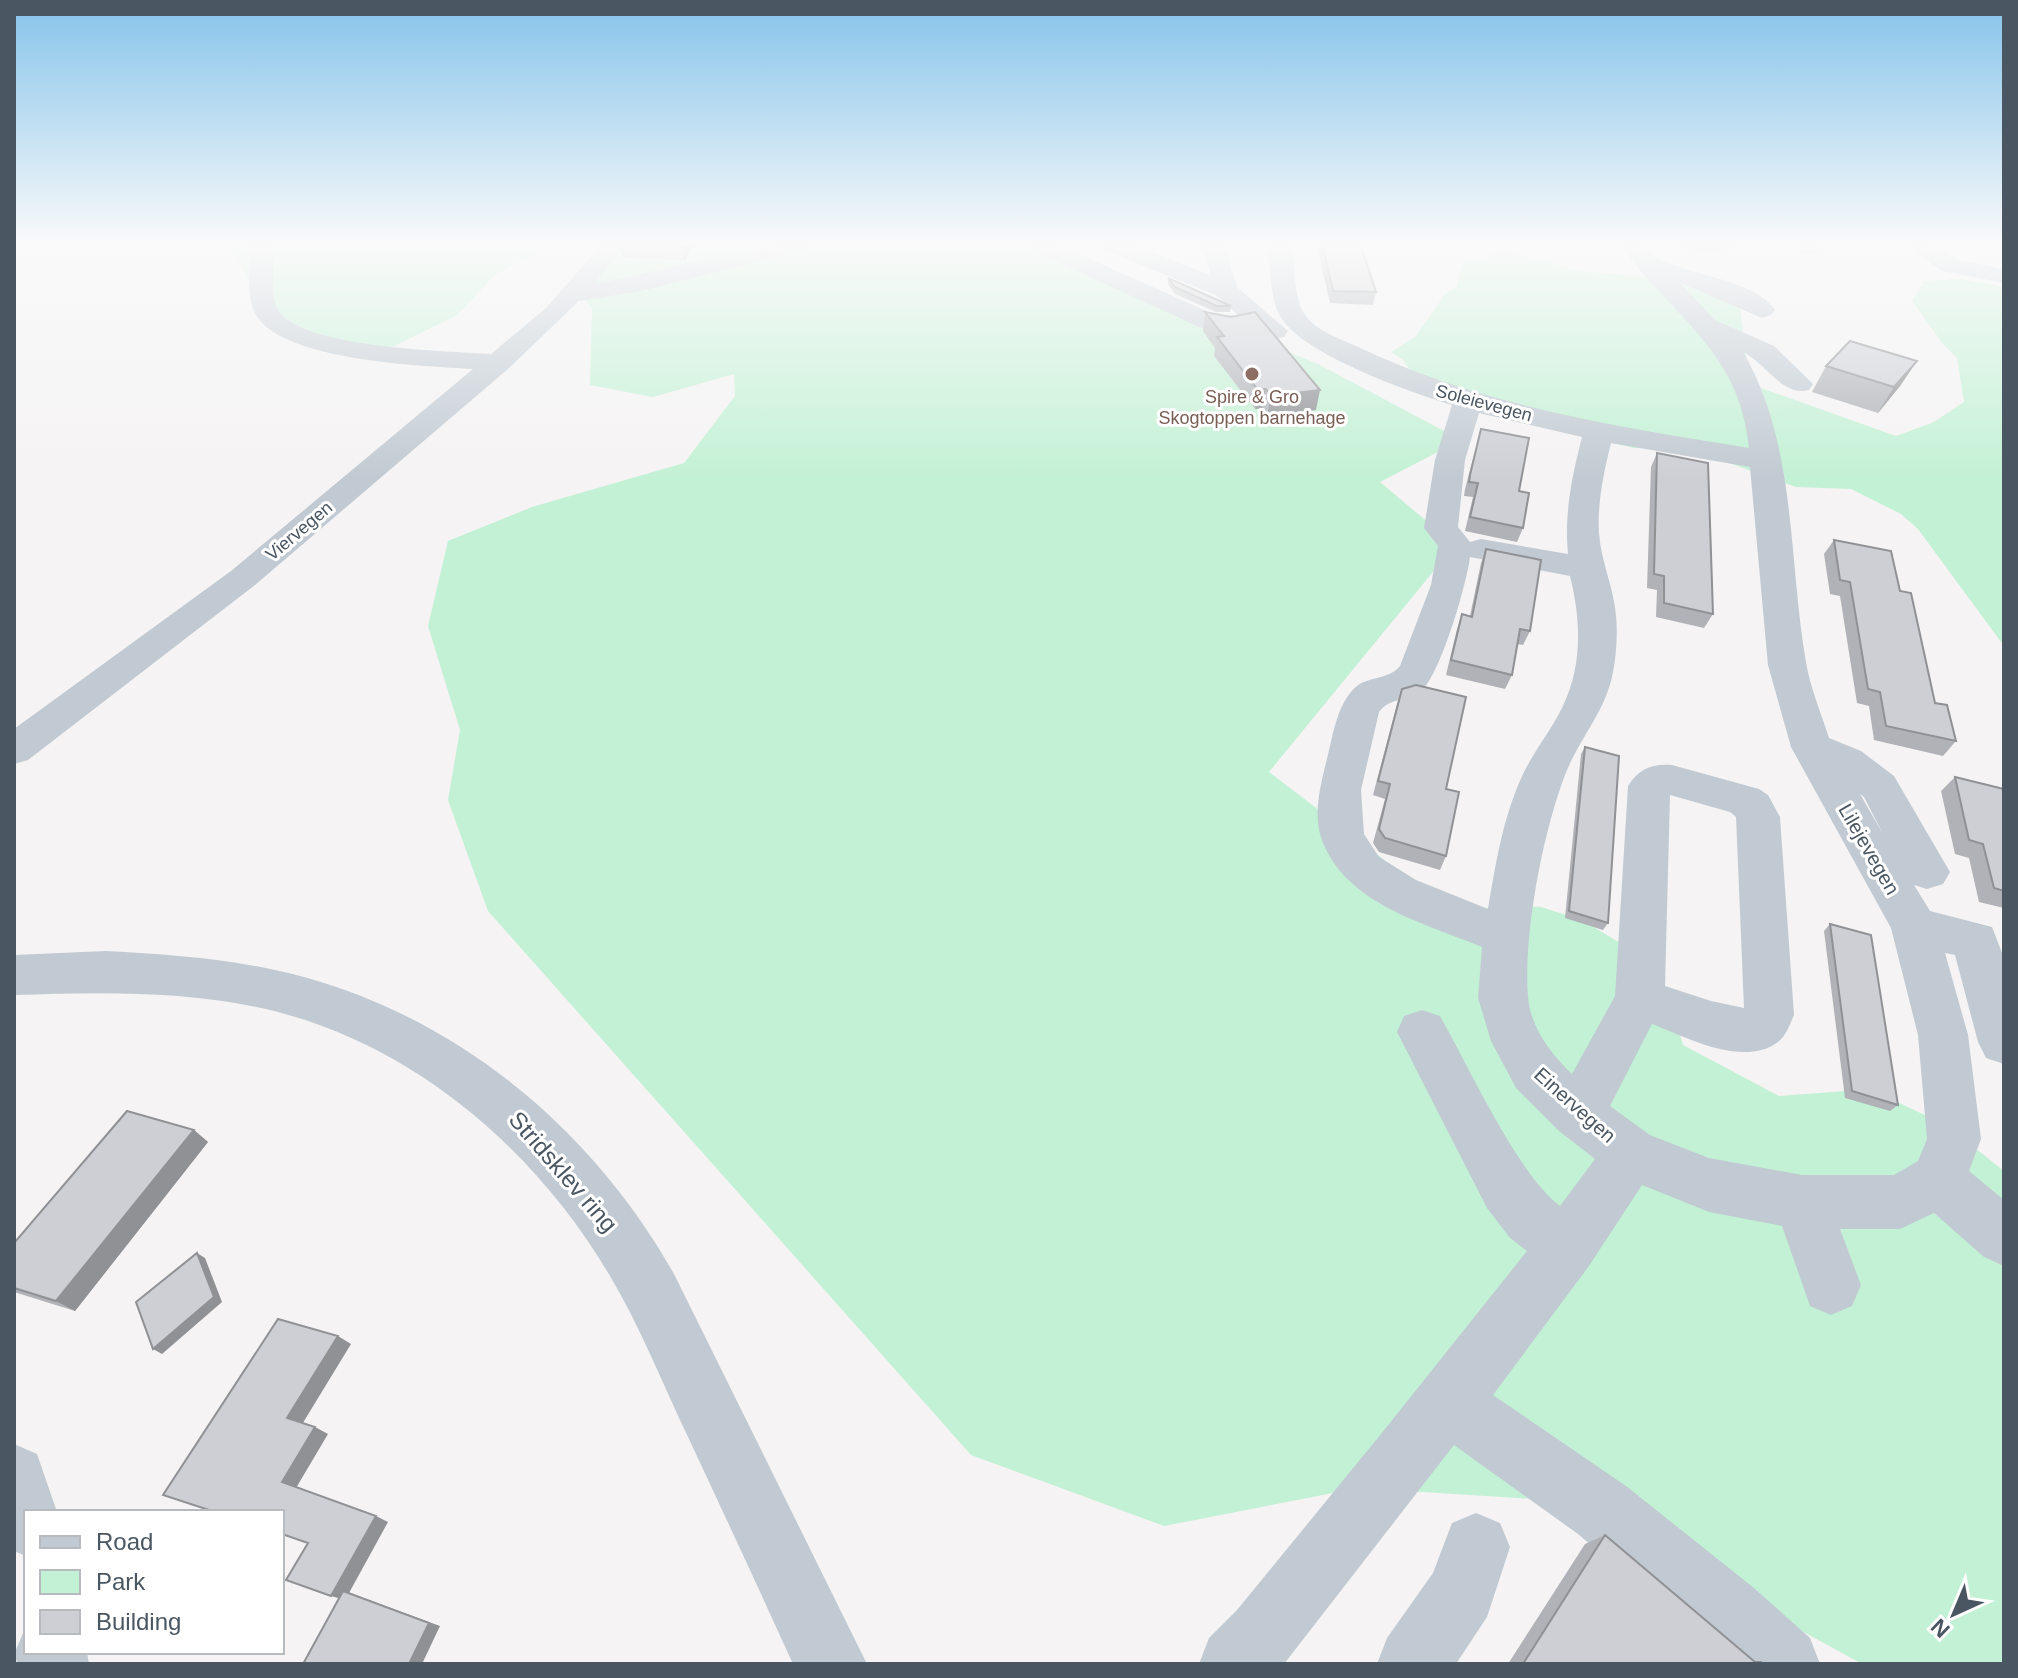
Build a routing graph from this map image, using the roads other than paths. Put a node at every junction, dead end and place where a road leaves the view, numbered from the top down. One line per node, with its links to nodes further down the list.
1 (274, 321): 10 (street)
2 (543, 321): 10 (street, Viervegen)
3 (1210, 321): 4 (street)
4 (1246, 321)
5 (1261, 321): 9 (street)
6 (1298, 321): 12 (street, Soleievegen)
7 (1703, 321): 8 (street, Lilejevegen)
8 (1705, 324): 11 (street); 14 (street, Lilejevegen)
9 (1294, 343)
10 (498, 363): 18 (street, Viervegen)
11 (1799, 384)
12 (1468, 400): 13 (street, Soleievegen); 15 (street)
13 (1599, 431): 14 (street, Soleievegen); 16 (street, Einervegen)
14 (1765, 460): 17 (street, Lilejevegen)
15 (1455, 545): 16 (street); 21 (street)
16 (1586, 568): 21 (street, Einervegen)
17 (1811, 747): 19 (street); 20 (street, Lilejevegen)
18 (14, 750)
19 (1927, 872)
20 (1914, 926): 25 (street); 28 (street, Lilejevegen)
21 (1507, 937): 26 (street, Einervegen)
22 (14, 975): 37 (street, Stridsklev ring)
23 (1640, 998): 23 (street); 26 (street)
24 (1422, 1032): 31 (street)
25 (2004, 1042)
26 (1578, 1114): 27 (street, Einervegen)
27 (1631, 1154): 29 (street); 31 (street, Einervegen)
28 (1938, 1180): 29 (street); 30 (street)
29 (1802, 1202): 32 (street)
30 (2004, 1237)
31 (1568, 1246): 33 (street, Einervegen)
32 (1831, 1285)
33 (1448, 1402): 38 (street, Einervegen); 40 (street)
34 (14, 1477): 35 (street)
35 (24, 1514)
36 (1476, 1547): 39 (street)
37 (831, 1664)
38 (1235, 1664)
39 (1413, 1664)
40 (1784, 1664)

